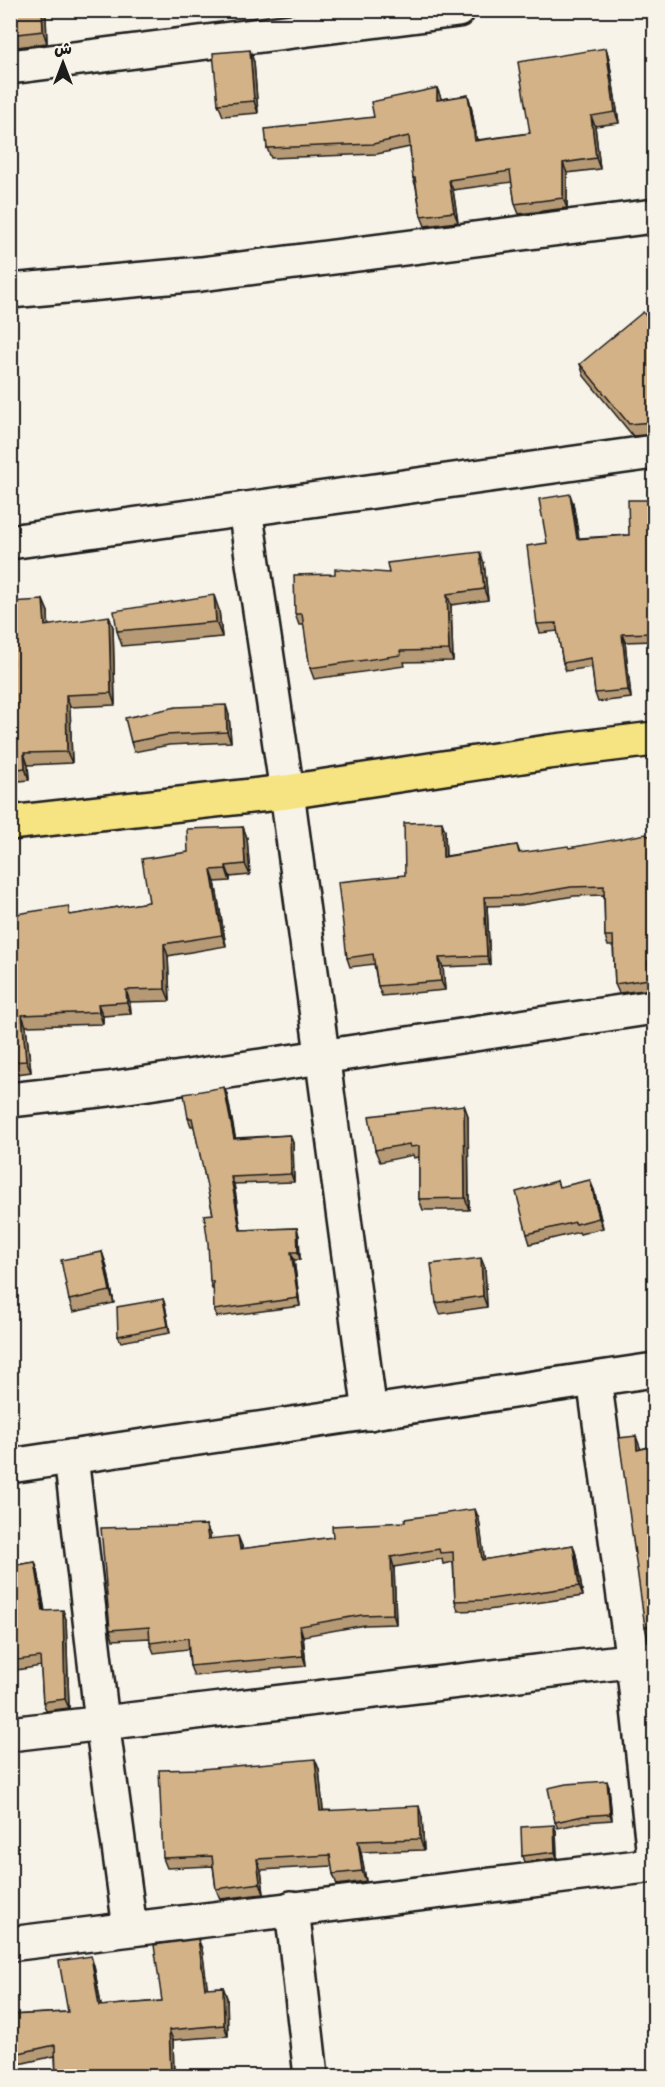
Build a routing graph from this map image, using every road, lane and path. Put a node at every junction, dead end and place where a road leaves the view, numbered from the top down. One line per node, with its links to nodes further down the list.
1 (458, 10): 2 (street)
2 (10, 67)
3 (654, 216): 4 (street)
4 (10, 291)
5 (654, 452): 6 (street)
6 (245, 510): 7 (street); 9 (street)
7 (10, 542)
8 (654, 739): 9 (main road)
9 (286, 792): 10 (main road); 12 (street)
10 (10, 823)
11 (654, 1007): 12 (street)
12 (322, 1057): 13 (street); 16 (street)
13 (10, 1100)
14 (654, 1370): 15 (street)
15 (594, 1379): 16 (street); 19 (street)
16 (370, 1413): 17 (street)
17 (71, 1457): 18 (street); 20 (street)
18 (10, 1466)
19 (644, 1660): 20 (street); 22 (street)
20 (102, 1722): 21 (street); 25 (street)
21 (10, 1734)
22 (654, 1857)
23 (654, 1865): 24 (street)
24 (292, 1908): 25 (street); 27 (street)
25 (130, 1928): 26 (street)
26 (10, 1944)
27 (311, 2076)

